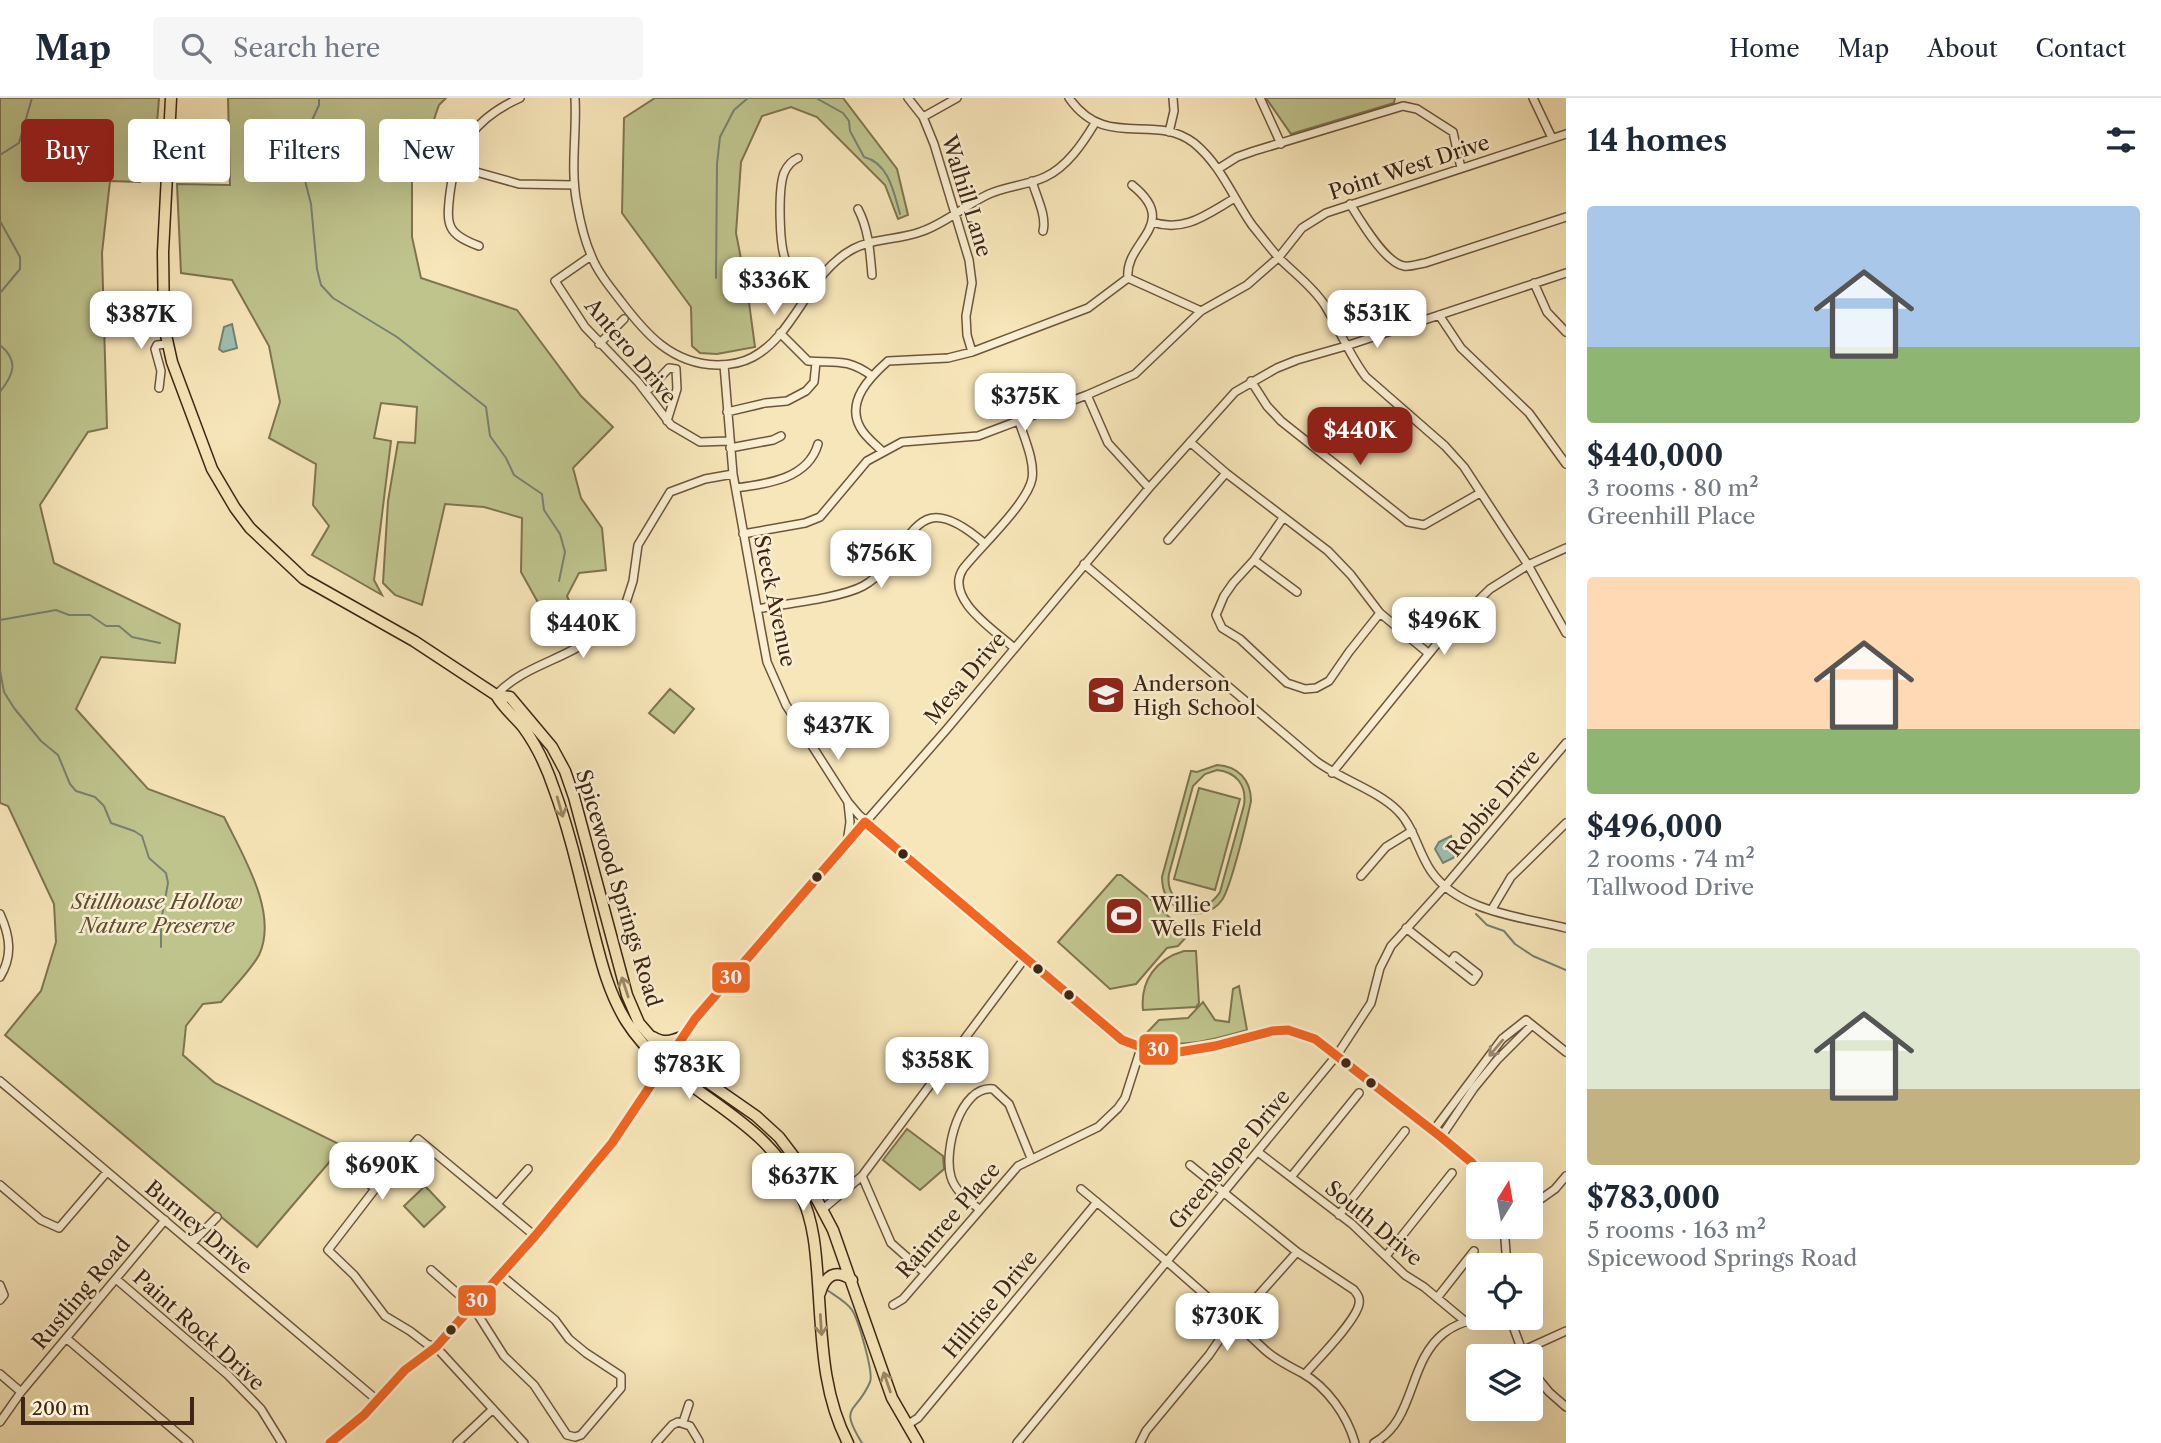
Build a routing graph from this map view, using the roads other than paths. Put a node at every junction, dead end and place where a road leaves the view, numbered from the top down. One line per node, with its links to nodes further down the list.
1 (171, 98): 46 (main road, Spicewood Springs Road)
2 (520, 98): 12 (street)
3 (575, 98): 23 (street)
4 (908, 98): 10 (street, Walhill Lane)
5 (957, 98): 10 (street)
6 (1069, 98): 11 (street)
7 (1173, 98): 13 (street)
8 (1260, 98): 16 (street)
9 (1533, 98): 15 (street)
10 (923, 117): 28 (street, Walhill Lane)
11 (1095, 123): 13 (street); 21 (street)
12 (479, 126)
13 (1169, 132): 19 (street)
14 (1566, 134): 15 (street, Point West Drive)
15 (1552, 138): 18 (street, Point West Drive)
16 (1281, 144): 18 (street); 19 (street)
17 (798, 158): 40 (street)
18 (1461, 168): 26 (street, Point West Drive)
19 (1219, 169): 25 (street)
20 (479, 173): 23 (street)
21 (1032, 181): 28 (street); 31 (street)
22 (453, 182): 33 (street)
23 (574, 185): 34 (street)
24 (1132, 185): 30 (street)
25 (1235, 198): 30 (street); 35 (street)
26 (1350, 205): 29 (street); 35 (street, Point West Drive)
27 (858, 209): 32 (street)
28 (956, 214): 32 (street); 49 (street, Walhill Lane)
29 (1566, 217)
30 (1152, 222): 38 (street)
31 (1043, 231)
32 (869, 242): 37 (street); 40 (street)
33 (479, 246)
34 (591, 256): 47 (street, Antero Drive); 51 (street)
35 (1279, 257): 41 (street, Point West Drive); 48 (street)
36 (1566, 273): 39 (street, Mesa Drive)
37 (873, 275)
38 (1128, 278): 41 (street); 49 (street)
39 (1534, 283): 42 (street, Mesa Drive); 44 (street)
40 (812, 289): 45 (street)
41 (1201, 311): 56 (street, Point West Drive)
42 (1439, 315): 48 (street, Mesa Drive); 65 (street)
43 (624, 319): 47 (street)
44 (1566, 332)
45 (780, 333): 50 (street); 51 (street)
46 (167, 344): 54 (street); 85 (main road, Spicewood Springs Road)
47 (599, 344): 55 (street, Antero Drive)
48 (1346, 346): 53 (street, Mesa Drive); 70 (street)
49 (972, 352): 52 (street)
50 (816, 362): 52 (street); 57 (street)
51 (724, 365): 57 (street, Steck Avenue)
52 (872, 376): 64 (street)
53 (1251, 381): 61 (street, Mesa Drive); 70 (street)
54 (159, 388)
55 (646, 392): 58 (street, Antero Drive); 58 (street)
56 (1087, 395): 59 (street, Point West Drive); 69 (street)
57 (727, 412): 63 (street, Steck Avenue)
58 (667, 421): 63 (street, Antero Drive)
59 (1019, 421): 64 (street, Point West Drive); 74 (street)
60 (781, 436): 63 (street, Antero Drive)
61 (1190, 442): 66 (street); 69 (street, Mesa Drive)
62 (818, 444): 68 (street)
63 (729, 445): 67 (street, Steck Avenue)
64 (882, 452): 72 (street)
65 (1566, 464)
66 (1226, 473): 71 (street); 73 (street)
67 (733, 474): 68 (street, Steck Avenue); 85 (street)
68 (736, 488): 72 (street, Steck Avenue)
69 (1149, 488): 77 (street, Mesa Drive)
70 (1480, 493): 78 (street)
71 (1283, 518): 76 (street); 81 (street)
72 (743, 534): 80 (street, Steck Avenue)
73 (1168, 540)
74 (984, 543): 80 (street); 83 (street)
75 (1566, 548): 78 (street)
76 (1254, 560): 79 (street); 81 (street)
77 (1084, 564): 83 (street, Mesa Drive); 87 (street)
78 (1528, 565): 82 (street); 84 (street)
79 (1297, 592)
80 (757, 609): 90 (street, Steck Avenue)
81 (1380, 613): 84 (street)
82 (1566, 632)
83 (1013, 647): 91 (street, Mesa Drive)
84 (1429, 653): 87 (street)
85 (496, 695): 88 (main road, Spicewood Springs Road); 89 (main road, Spicewood Springs Road)
86 (1566, 743): 96 (street, Robbie Drive)
87 (1332, 773): 93 (street)
88 (551, 781): 89 (main road); 101 (main road, Spicewood Springs Road, one-way to 101)
89 (570, 785): 102 (main road, Spicewood Springs Road)
90 (848, 803): 91 (street, Steck Avenue); 94 (street)
91 (865, 822): 94 (street, Mesa Drive); 103 (street, Steck Avenue)
92 (1566, 823): 97 (street)
93 (1412, 831): 95 (street); 96 (street)
94 (847, 844): 108 (street, Mesa Drive)
95 (1361, 876)
96 (1446, 885): 97 (street); 99 (street, Greenslope Drive)
97 (1492, 909): 100 (street)
98 (0, 914): 105 (street)
99 (1406, 928): 104 (street); 111 (street, Greenslope Drive)
100 (1566, 928)
101 (596, 942): 102 (main road); 112 (main road, Spicewood Springs Road)
102 (615, 953): 107 (main road, Spicewood Springs Road, one-way to 102)
103 (1025, 958): 109 (street, Steck Avenue); 127 (street)
104 (1450, 963)
105 (0, 977)
106 (1532, 1025): 110 (street); 116 (street, one-way to 116); 117 (street)
107 (648, 1034): 108 (main road); 112 (main road, Spicewood Springs Road)
108 (684, 1036): 112 (street, Mesa Drive)
109 (1141, 1048): 111 (street, Steck Avenue); 120 (street, Raintree Place)
110 (1566, 1052)
111 (1337, 1055): 116 (street, Steck Avenue); 118 (street, Greenslope Drive)
112 (668, 1060): 123 (main road, Spicewood Springs Road); 137 (main road, Spicewood Springs Road); 144 (street, Mesa Drive)
113 (0, 1080): 125 (street, Burney Drive)
114 (1359, 1093): 129 (street)
115 (1405, 1131): 140 (street)
116 (1433, 1131): 117 (street, Steck Avenue)
117 (1441, 1137): 121 (street, Steck Avenue)
118 (1258, 1152): 129 (street, South Drive); 133 (street, Greenslope Drive)
119 (341, 1158): 131 (street)
120 (1031, 1158): 138 (street, Raintree Place); 138 (street)
121 (1470, 1162)
122 (1190, 1165): 133 (street)
123 (785, 1166): 137 (main road); 139 (main road, Spicewood Springs Road)
124 (528, 1168): 136 (street)
125 (107, 1172): 130 (street); 142 (street, Burney Drive)
126 (1452, 1173): 148 (street)
127 (862, 1176): 137 (street); 151 (street)
128 (1566, 1176): 134 (street)
129 (1291, 1177): 140 (street, South Drive)
130 (0, 1185)
131 (375, 1189): 136 (street); 166 (street)
132 (1081, 1189): 135 (street)
133 (1223, 1192): 147 (street); 149 (street, Greenslope Drive)
134 (1544, 1197)
135 (1097, 1202): 149 (street); 177 (street, Hillrise Drive)
136 (497, 1205): 144 (street)
137 (823, 1209): 139 (main road); 143 (main road); 154 (main road, Spicewood Springs Road)
138 (979, 1209): 151 (street, Raintree Place)
139 (807, 1211): 143 (main road, Spicewood Springs Road)
140 (1339, 1215): 148 (street, South Drive)
141 (216, 1217): 145 (street)
142 (164, 1220): 145 (street, Burney Drive); 153 (street, Rustling Road)
143 (813, 1234): 157 (main road, Spicewood Springs Road)
144 (535, 1236): 152 (street, Mesa Drive)
145 (192, 1243): 171 (street, Burney Drive)
146 (1474, 1251): 156 (street)
147 (1297, 1252): 161 (street); 168 (street)
148 (1386, 1256): 156 (street, South Drive)
149 (1168, 1261): 161 (street); 188 (street, Greenslope Drive)
150 (431, 1270): 160 (street)
151 (926, 1273): 159 (street, Raintree Place)
152 (501, 1275): 160 (street, Mesa Drive); 178 (street)
153 (116, 1279): 164 (street, Rustling Road); 181 (street, Paint Rock Drive)
154 (852, 1280): 157 (main road); 177 (main road, Spicewood Springs Road, one-way to 154)
155 (0, 1285): 158 (street)
156 (1437, 1298): 162 (street, South Drive)
157 (819, 1299): 186 (main road, Spicewood Springs Road, one-way to 186)
158 (0, 1300)
159 (893, 1305)
160 (473, 1307): 166 (street, Mesa Drive); 178 (street)
161 (1236, 1321): 168 (street); 189 (street)
162 (1466, 1322): 191 (street)
163 (1566, 1331): 165 (street)
164 (66, 1338): 170 (street, Rustling Road); 180 (street)
165 (1542, 1344)
166 (436, 1346): 171 (street, Mesa Drive); 174 (street)
167 (0, 1374): 170 (street)
168 (1305, 1374): 190 (street)
169 (1543, 1384): 173 (street)
170 (21, 1392): 175 (street, Rustling Road)
171 (377, 1399): 182 (street, Mesa Drive)
172 (689, 1404): 176 (street)
173 (1566, 1407)
174 (493, 1409): 183 (street); 184 (street)
175 (0, 1422)
176 (683, 1422): 179 (street); 185 (street)
177 (907, 1424): 187 (main road, Spicewood Springs Road)
178 (567, 1440)
179 (699, 1441)
180 (189, 1443)
181 (282, 1443)
182 (330, 1443)
183 (457, 1443)
184 (524, 1443)
185 (656, 1443)
186 (848, 1443)
187 (918, 1443)
188 (1017, 1443)
189 (1140, 1443)
190 (1355, 1443)
191 (1374, 1443)

